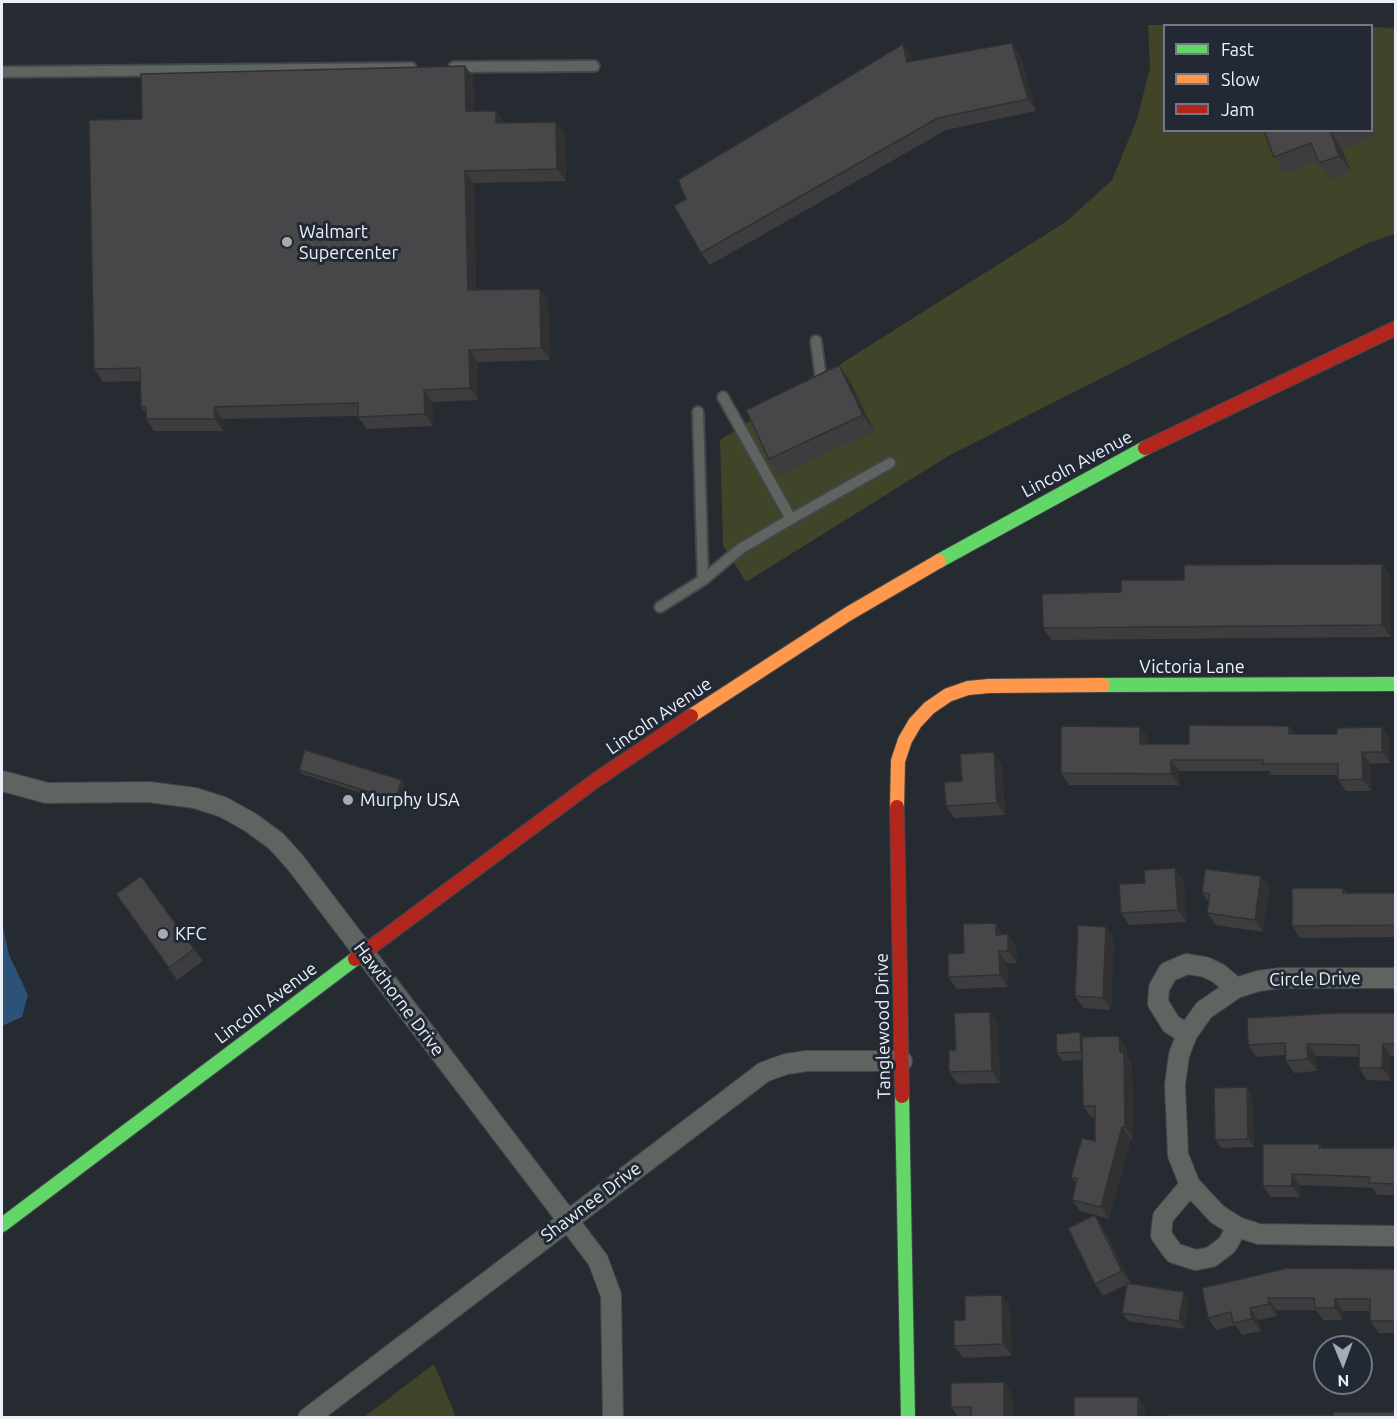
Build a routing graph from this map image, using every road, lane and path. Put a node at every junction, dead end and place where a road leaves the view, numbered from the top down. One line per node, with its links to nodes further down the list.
1 (594, 66): 3 (lane)
2 (428, 68): 4 (lane)
3 (440, 68)
4 (2, 72)
5 (1395, 328): 19 (main road, Lincoln Avenue)
6 (816, 340): 7 (lane)
7 (801, 391)
8 (723, 397): 11 (lane)
9 (698, 412): 14 (lane)
10 (751, 421): 11 (lane)
11 (741, 427): 13 (lane)
12 (890, 463): 13 (lane)
13 (791, 519): 14 (lane)
14 (703, 580): 15 (lane)
15 (660, 607)
16 (1395, 684): 17 (main road, Victoria Lane)
17 (989, 686): 23 (main road, Tanglewood Drive)
18 (2, 781): 19 (street, Hawthorne Drive)
19 (363, 952): 25 (street, Hawthorne Drive); 26 (main road, Lincoln Avenue)
20 (1395, 978): 21 (street, Circle Drive)
21 (1236, 988): 22 (street, Circle Drive); 22 (street)
22 (1187, 1034): 24 (street, Circle Drive)
23 (902, 1060): 25 (street, Shawnee Drive); 31 (main road, Tanglewood Drive)
24 (1190, 1185): 27 (street, Circle Drive); 27 (street)
25 (566, 1220): 29 (street, Shawnee Drive); 30 (street, Hawthorne Drive)
26 (2, 1225)
27 (1237, 1227): 28 (street, Circle Drive)
28 (1395, 1236)
29 (308, 1418)
30 (613, 1418)
31 (908, 1418)

